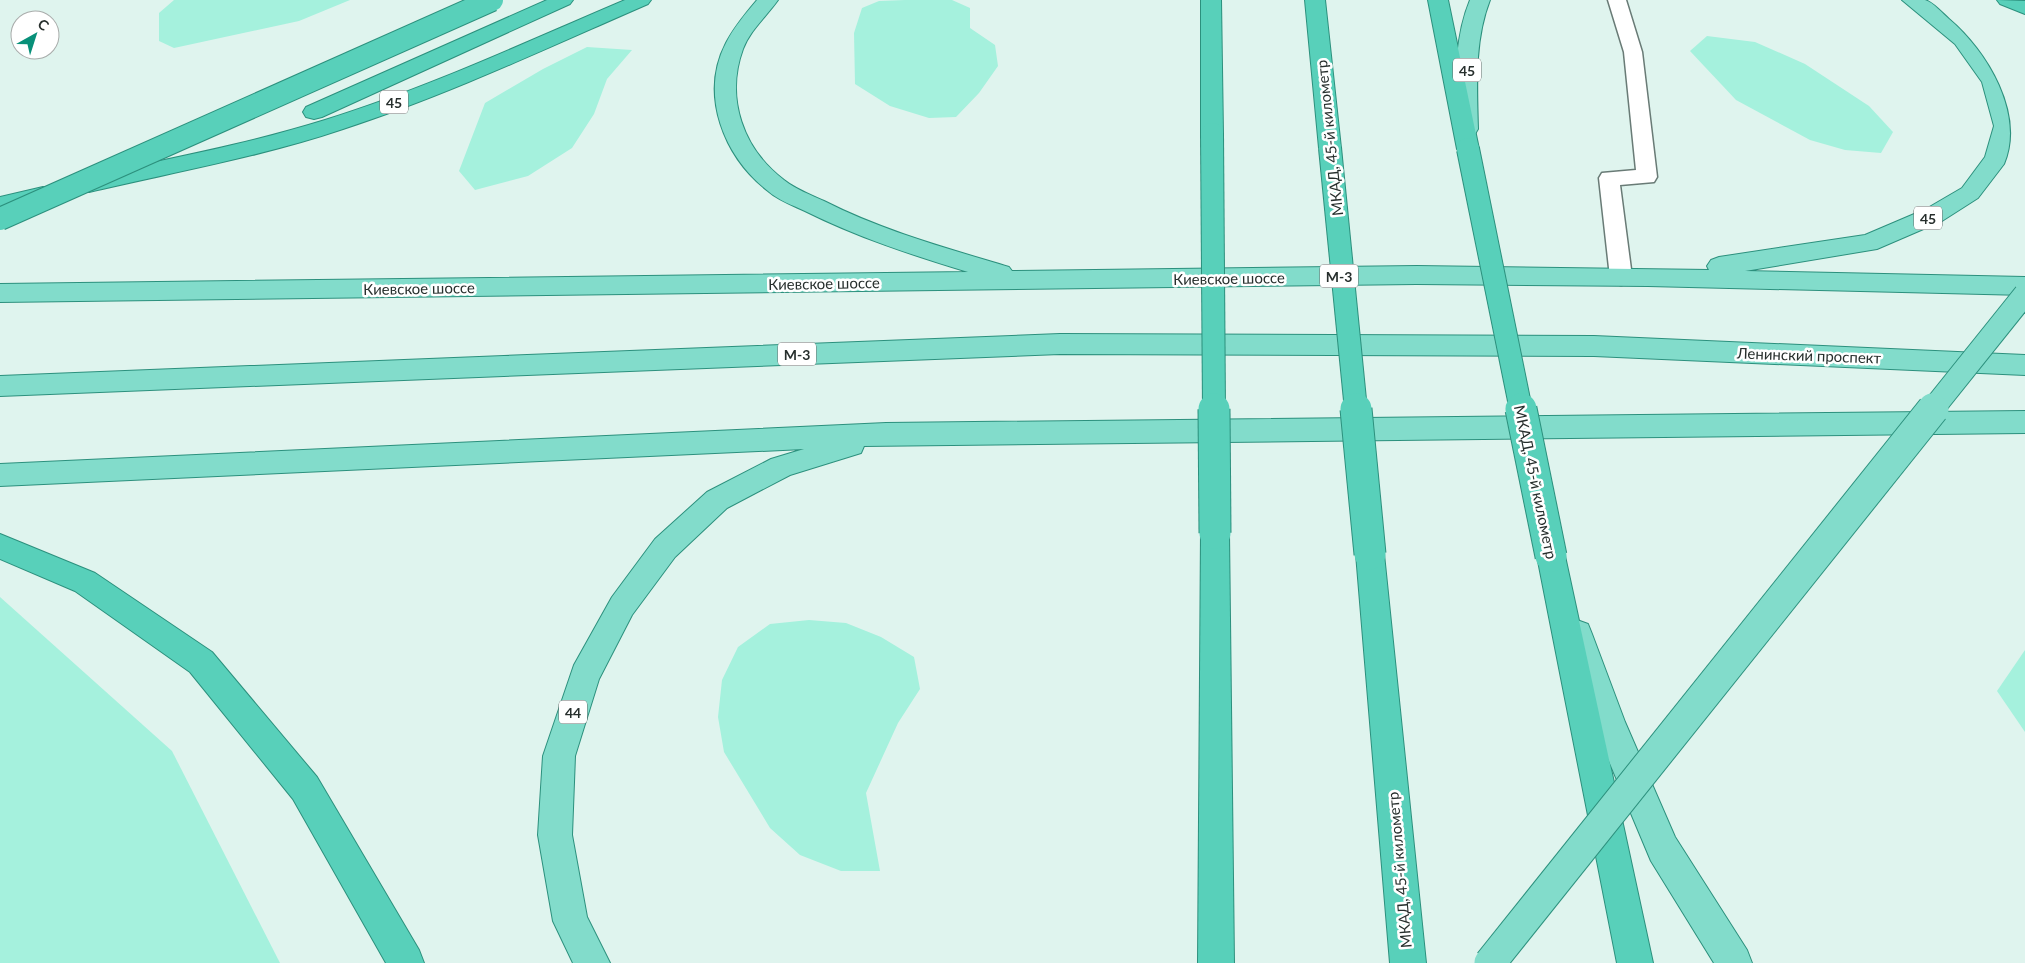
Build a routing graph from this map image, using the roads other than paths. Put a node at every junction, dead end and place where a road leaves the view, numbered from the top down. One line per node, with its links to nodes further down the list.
1 (492, 0): 16 (highway, bridge)
2 (563, 0): 14 (highway)
3 (641, 0): 14 (highway, 45)
4 (768, 0): 19 (main road)
5 (1211, 0): 32 (highway, bridge)
6 (1315, 0): 33 (highway, МКАД, 45-й километр, bridge)
7 (1438, 0): 13 (highway, МКАД, 45-й километр)
8 (1480, 0): 13 (main road, 45)
9 (1616, 0): 17 (lane)
10 (1912, 0): 18 (main road, 45)
11 (2007, 0): 12 (highway)
12 (2025, 8)
13 (1467, 145): 29 (highway, МКАД, 45-й километр, bridge)
14 (137, 173): 15 (highway)
15 (0, 205)
16 (0, 219)
17 (1621, 277): 18 (main road, Киевское шоссе / М-3); 19 (main road, Киевское шоссе / М-3)
18 (1648, 278): 20 (main road)
19 (1029, 281): 21 (main road, Киевское шоссе / М-3)
20 (2025, 286)
21 (0, 293)
22 (2025, 294): 34 (main road, bridge)
23 (2025, 364): 24 (main road, Ленинский проспект / М-3)
24 (0, 386)
25 (2025, 422): 26 (main road)
26 (886, 434): 27 (main road); 31 (main road, 44)
27 (0, 475)
28 (0, 546): 30 (highway)
29 (1552, 560): 35 (highway, МКАД, 45-й километр); 36 (main road)
30 (406, 963)
31 (592, 963)
32 (1216, 963)
33 (1408, 963)
34 (1490, 963)
35 (1635, 963)
36 (1734, 963)

